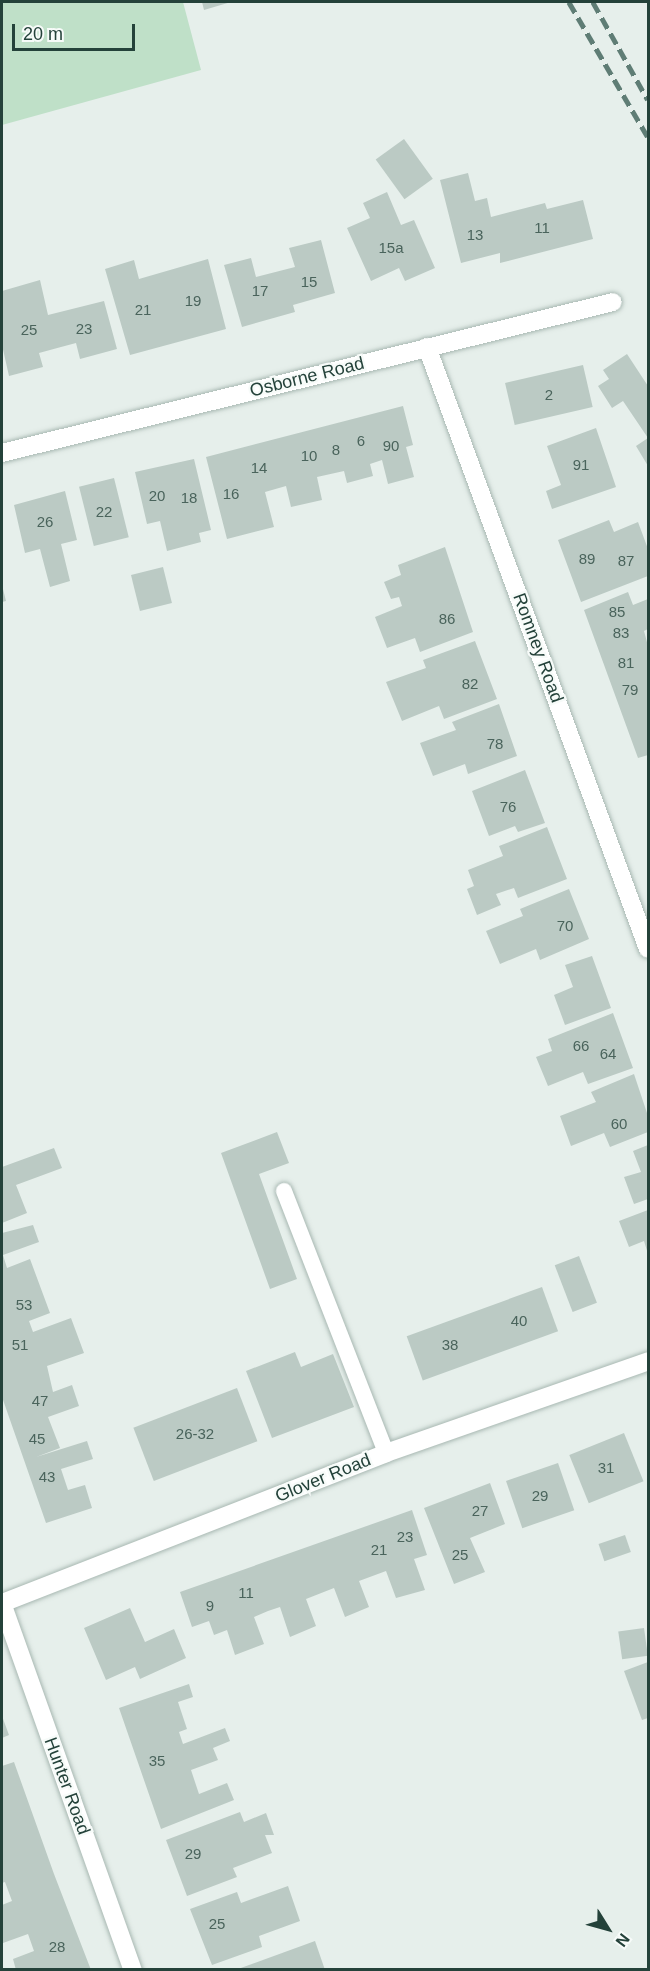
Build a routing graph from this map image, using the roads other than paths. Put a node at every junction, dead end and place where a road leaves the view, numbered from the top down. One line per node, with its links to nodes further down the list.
1 (613, 302): 2 (street, Osborne Road)
2 (427, 347): 3 (street, Osborne Road); 4 (street, Romney Road)
3 (2, 453)
4 (648, 949)
5 (284, 1191): 7 (lane)
6 (648, 1361): 7 (street, Glover Road)
7 (386, 1453): 8 (street, Glover Road)
8 (2, 1603): 9 (street, Hunter Road)
9 (133, 1970)

